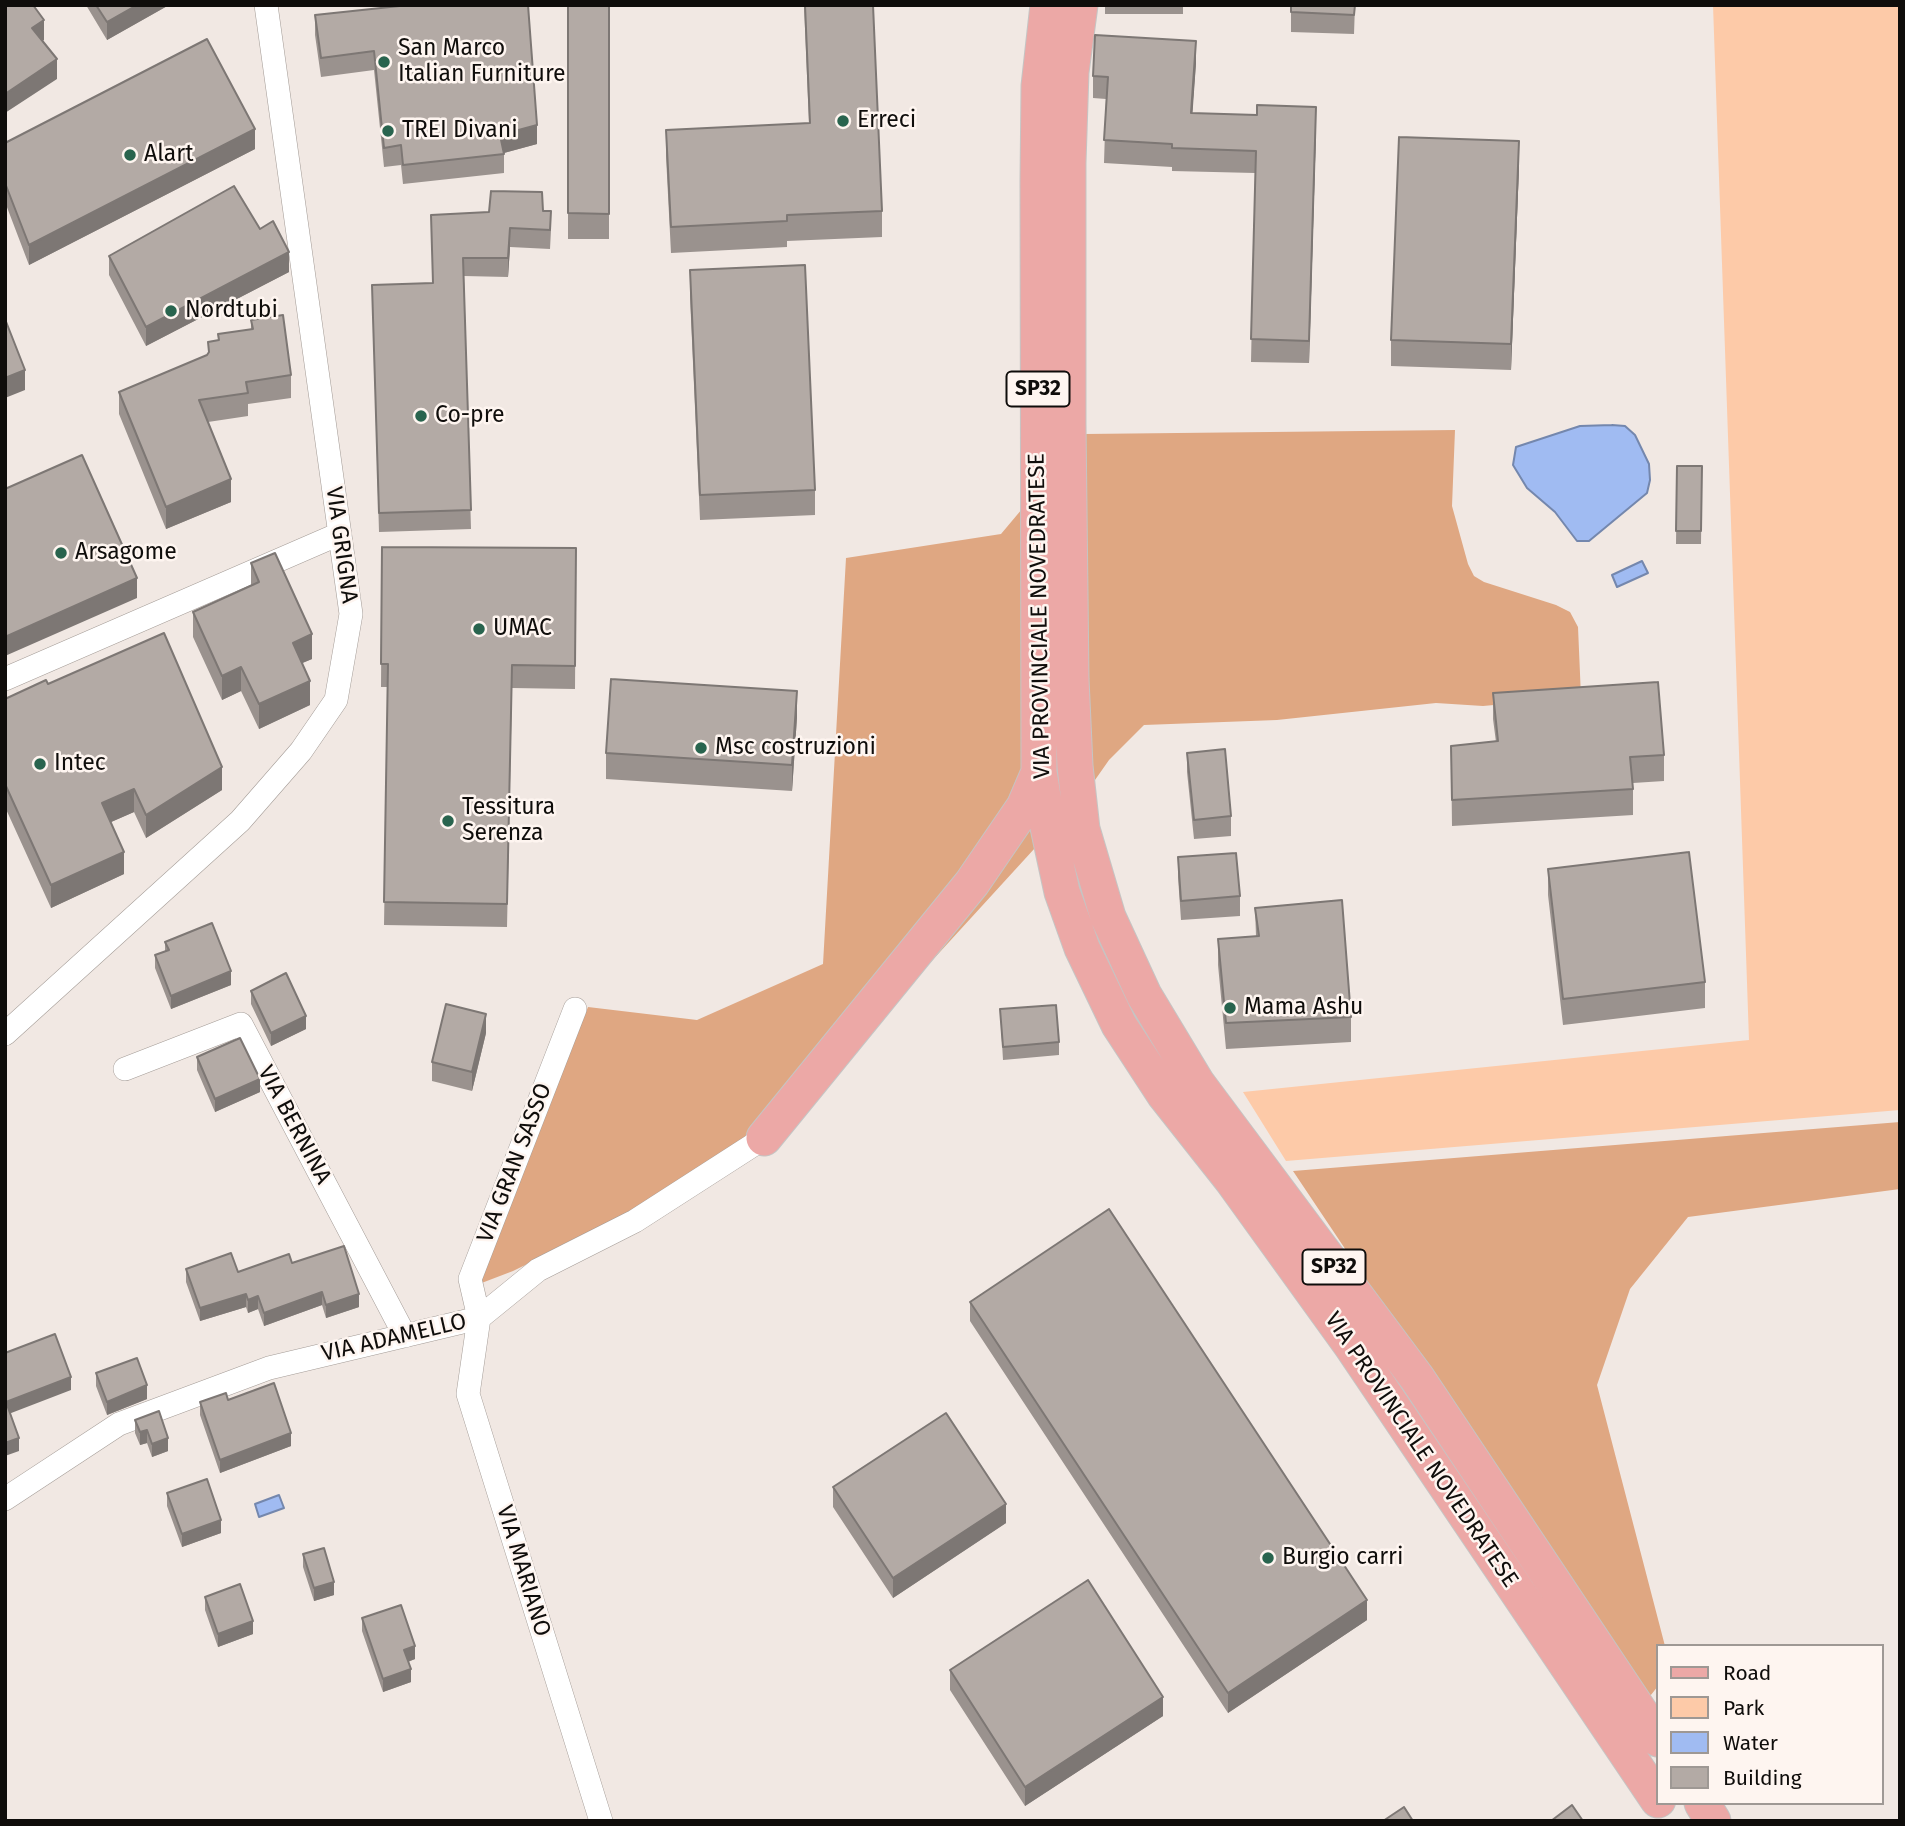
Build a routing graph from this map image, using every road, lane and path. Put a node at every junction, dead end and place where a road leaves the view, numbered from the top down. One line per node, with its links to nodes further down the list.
1 (266, 5): 4 (street, VIA GRIGNA)
2 (1048, 5): 6 (main road, VIA PROVINCIALE NOVEDRATESE / SP32)
3 (1080, 5): 14 (main road, VIA PROVINCIALE NOVEDRATESE / SP32)
4 (338, 534): 5 (street); 8 (street, VIA GRIGNA)
5 (5, 678)
6 (1039, 772): 10 (main road); 15 (main road, VIA PROVINCIALE NOVEDRATESE / SP32)
7 (575, 1009): 11 (street, VIA GRAN SASSO)
8 (5, 1034)
9 (125, 1069): 12 (street, VIA BERNINA)
10 (764, 1138): 11 (street, VIA ADAMELLO)
11 (479, 1318): 12 (street, VIA ADAMELLO); 18 (street, VIA MARIANO)
12 (405, 1336): 13 (street, VIA ADAMELLO)
13 (5, 1499)
14 (1657, 1738)
15 (1657, 1799)
16 (1661, 1805): 19 (main road, VIA PROVINCIALE NOVEDRATESE / SP32)
17 (1703, 1805): 20 (main road)
18 (601, 1821)
19 (1672, 1821)
20 (1713, 1821)

